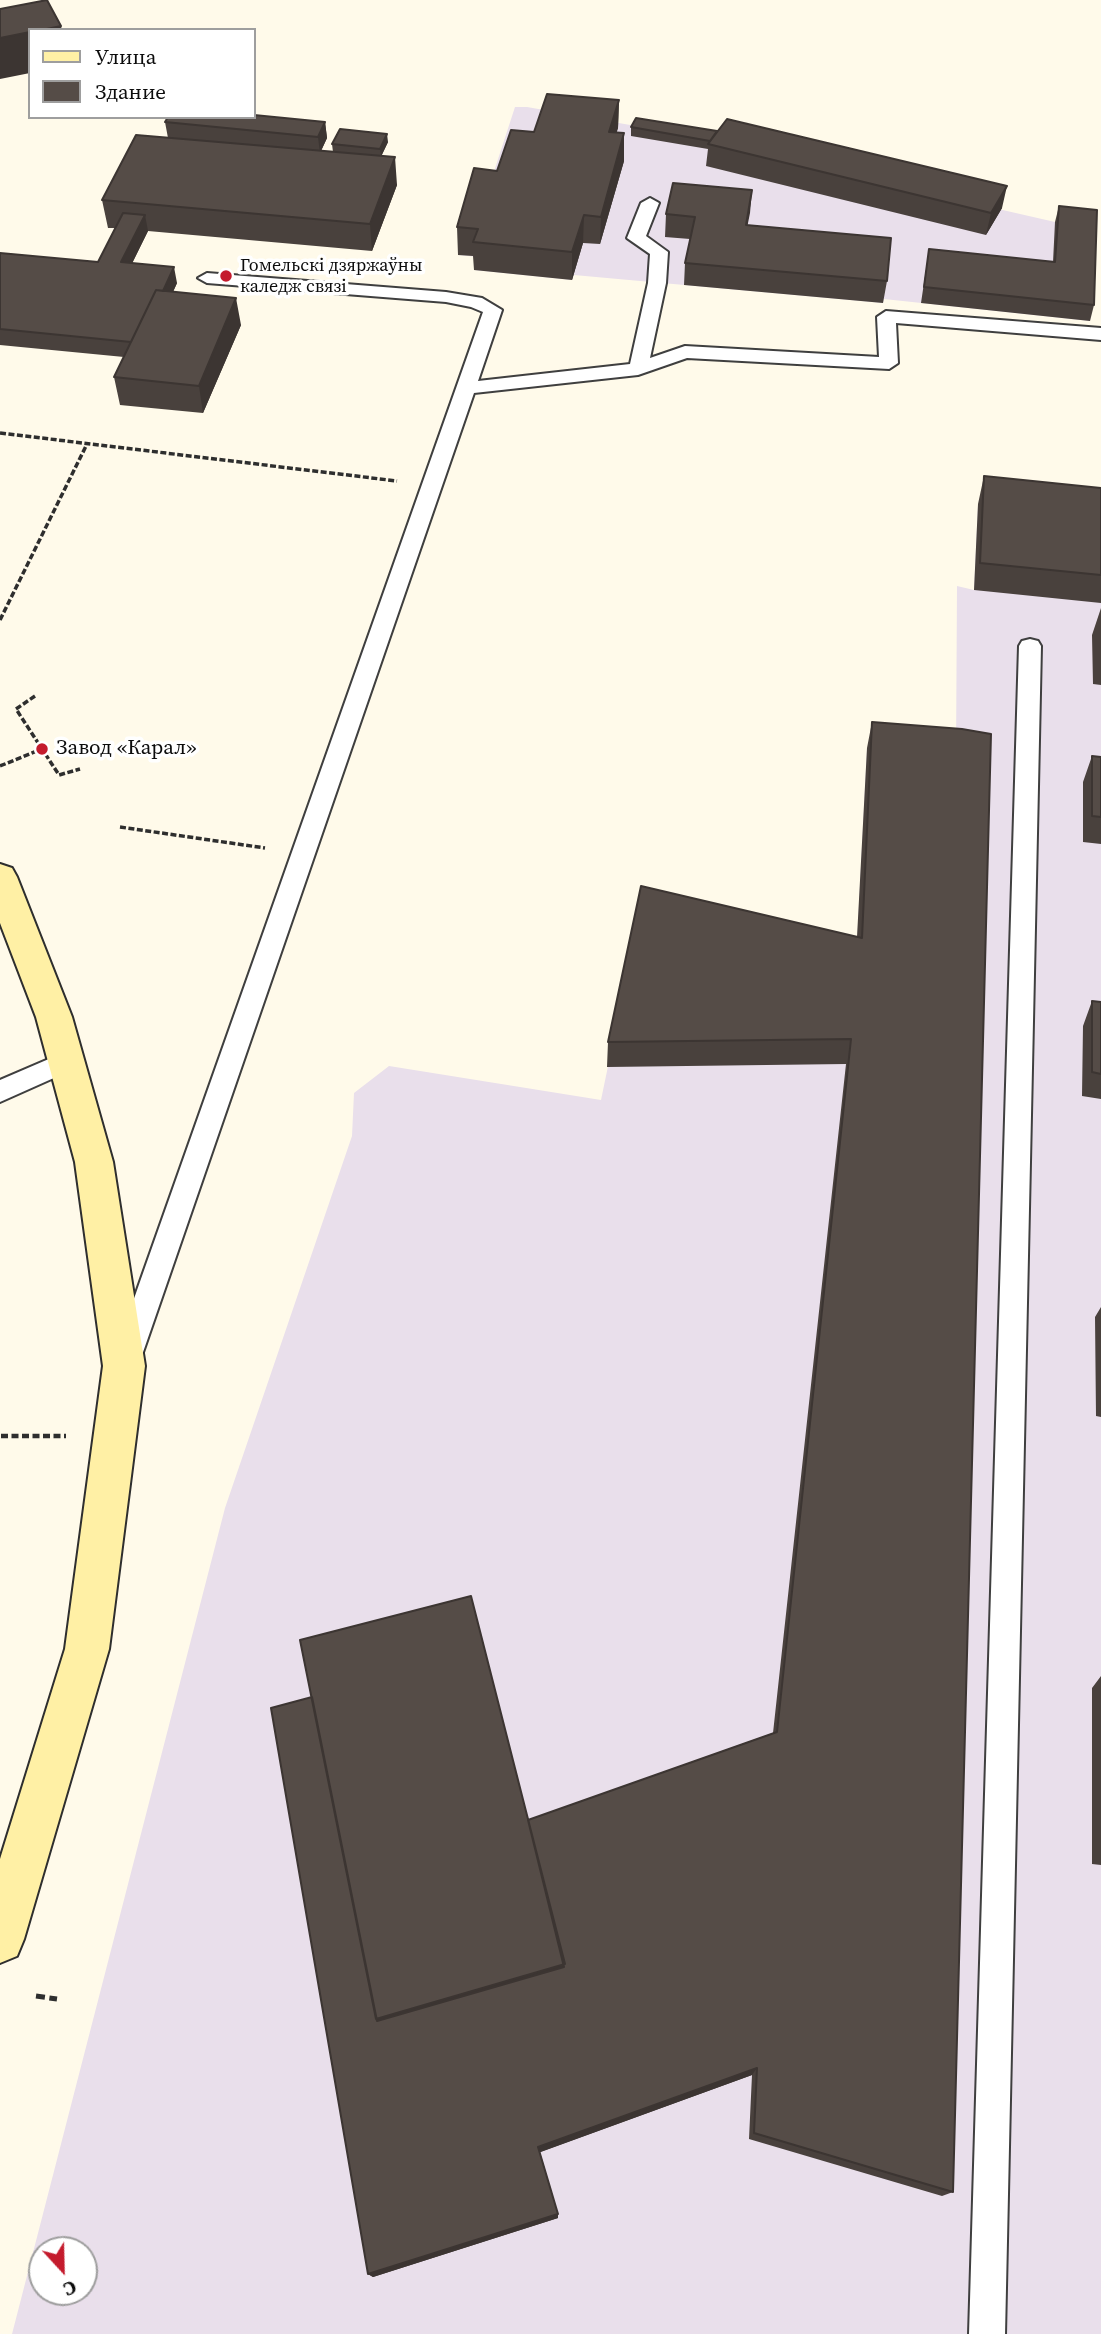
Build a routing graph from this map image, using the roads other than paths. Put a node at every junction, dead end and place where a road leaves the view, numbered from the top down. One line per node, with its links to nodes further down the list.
1 (650, 203): 4 (lane)
2 (207, 278): 5 (lane)
3 (1101, 334): 4 (lane)
4 (638, 369): 5 (lane)
5 (467, 388): 10 (lane)
6 (1030, 646): 12 (lane)
7 (0, 877): 8 (main road)
8 (65, 1062): 9 (lane); 10 (main road)
9 (0, 1092)
10 (124, 1366): 11 (main road)
11 (0, 1939)
12 (987, 2334)

